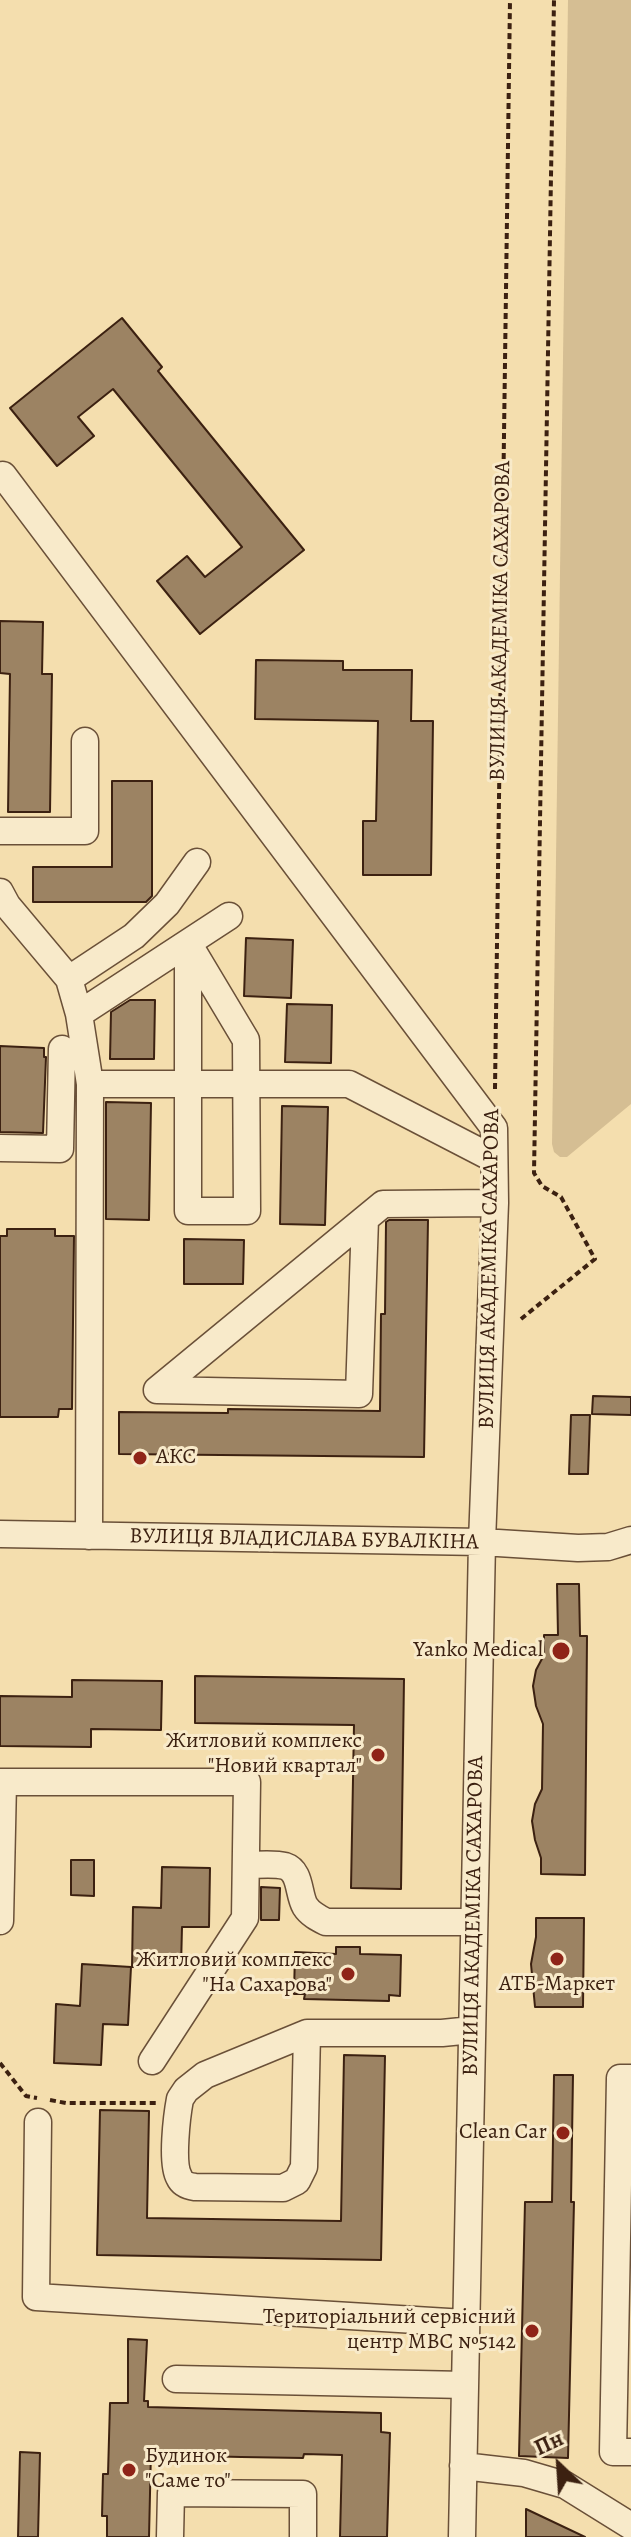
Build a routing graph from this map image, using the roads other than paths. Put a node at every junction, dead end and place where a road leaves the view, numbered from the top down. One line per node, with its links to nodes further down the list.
1 (3, 475): 15 (street, ВУЛИЦЯ АКАДЕМІКА САХАРОВА)
2 (85, 741): 3 (street)
3 (0, 831)
4 (197, 862): 8 (street)
5 (0, 892): 8 (street)
6 (229, 916): 7 (street)
7 (188, 943): 9 (street); 12 (street); 13 (street)
8 (69, 979): 9 (street)
9 (79, 1014): 11 (street)
10 (62, 1049): 14 (street)
11 (90, 1084): 12 (street); 19 (street)
12 (188, 1084): 13 (street); 13 (street)
13 (247, 1084): 15 (street)
14 (0, 1148)
15 (494, 1159): 16 (street, ВУЛИЦЯ АКАДЕМІКА САХАРОВА)
16 (495, 1203): 17 (street); 20 (street, ВУЛИЦЯ АКАДЕМІКА САХАРОВА)
17 (365, 1219): 17 (street)
18 (0, 1534): 19 (street, ВУЛИЦЯ ВЛАДИСЛАВА БУВАЛКІНА)
19 (89, 1536): 20 (street, ВУЛИЦЯ ВЛАДИСЛАВА БУВАЛКІНА)
20 (482, 1542): 21 (street, ВУЛИЦЯ ВЛАДИСЛАВА БУВАЛКІНА); 25 (street, ВУЛИЦЯ АКАДЕМІКА САХАРОВА)
21 (623, 1547)
22 (2, 1782): 23 (street); 24 (street)
23 (246, 1865): 25 (street); 28 (street)
24 (0, 1921)
25 (474, 1922): 26 (street, ВУЛИЦЯ АКАДЕМІКА САХАРОВА)
26 (472, 2030): 27 (street); 31 (street, ВУЛИЦЯ АКАДЕМІКА САХАРОВА)
27 (307, 2033): 27 (street)
28 (152, 2061)
29 (631, 2078): 34 (street)
30 (38, 2122): 31 (street)
31 (465, 2323): 33 (street, ВУЛИЦЯ АКАДЕМІКА САХАРОВА)
32 (176, 2379): 33 (street)
33 (465, 2385): 35 (street, ВУЛИЦЯ АКАДЕМІКА САХАРОВА)
34 (631, 2452)
35 (463, 2466): 36 (street); 39 (street, ВУЛИЦЯ АКАДЕМІКА САХАРОВА)
36 (631, 2526)
37 (170, 2537): 38 (street)
38 (303, 2537)
39 (462, 2537)

